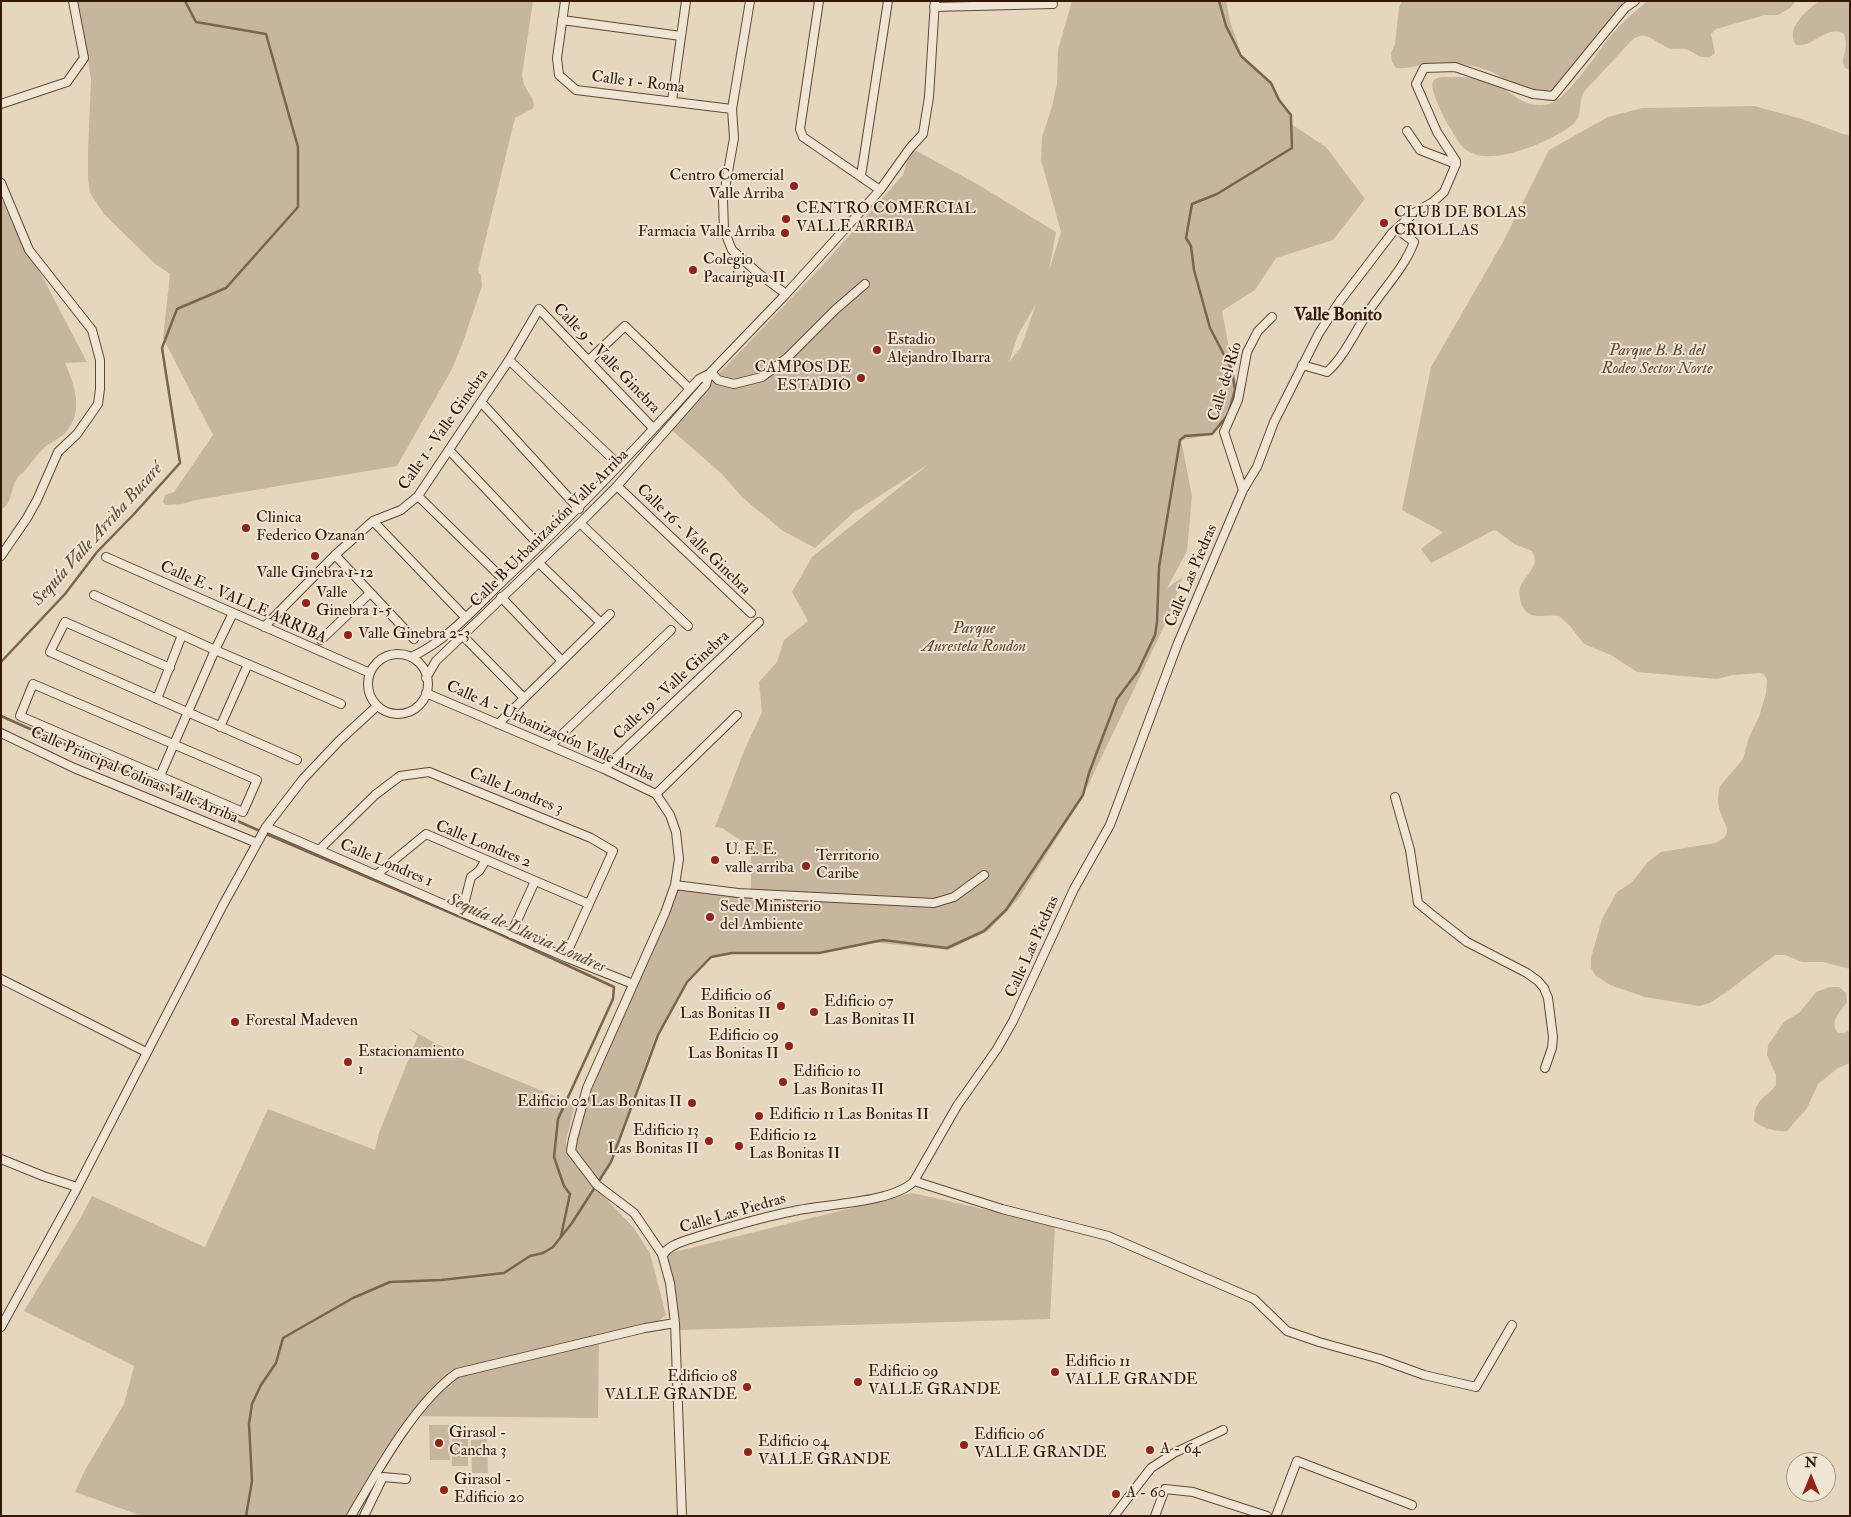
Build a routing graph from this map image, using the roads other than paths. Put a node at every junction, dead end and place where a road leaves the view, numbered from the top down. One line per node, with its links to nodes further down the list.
1 (73, 1): 13 (street)
2 (565, 1): 10 (street, Calle 1 - Roma)
3 (686, 1): 11 (street)
4 (750, 1): 14 (street)
5 (819, 1): 17 (street)
6 (888, 1): 17 (street)
7 (1635, 1): 16 (street)
8 (934, 4): 9 (street); 19 (street, Calle B Urbanización Valle Arriba)
9 (1053, 4)
10 (562, 20): 11 (street); 12 (street, Calle 1 - Roma)
11 (681, 36): 12 (street)
12 (672, 101): 14 (street, Calle 1 - Roma)
13 (1, 104)
14 (732, 109): 22 (street)
15 (1407, 131): 16 (street)
16 (1456, 164): 20 (street, Calle Las Piedras)
17 (861, 176): 19 (street)
18 (1, 183): 42 (street)
19 (880, 190): 22 (street, Calle B Urbanización Valle Arriba)
20 (1397, 229): 27 (street, Calle Las Piedras); 27 (street)
21 (864, 284): 28 (street)
22 (786, 294): 28 (street, Calle B Urbanización Valle Arriba)
23 (539, 309): 25 (street, Calle 1 - Valle Ginebra); 26 (street, Calle 9 - Valle Ginebra)
24 (1272, 317): 35 (street, Calle del Río)
25 (509, 360): 30 (street, Calle 1 - Valle Ginebra); 33 (street)
26 (589, 360): 29 (street); 31 (street, Calle 9 - Valle Ginebra)
27 (1302, 365): 35 (street, Calle Las Piedras)
28 (710, 373): 29 (street, Calle B Urbanización Valle Arriba); 34 (street, Calle B Urbanización Valle Arriba)
29 (690, 388): 31 (street, Calle B Urbanización Valle Arriba)
30 (481, 402): 32 (street, Calle 1 - Valle Ginebra); 37 (street)
31 (653, 428): 33 (street, Calle B Urbanización Valle Arriba)
32 (449, 450): 36 (street, Calle 1 - Valle Ginebra); 40 (street)
33 (619, 465): 37 (street, Calle B Urbanización Valle Arriba)
34 (617, 486): 39 (street, Calle B Urbanización Valle Arriba); 50 (street, Calle 16 - Valle Ginebra)
35 (1243, 490): 103 (street, Calle Las Piedras)
36 (418, 496): 38 (street, Calle 1 - Valle Ginebra); 45 (street)
37 (579, 509): 40 (street, Calle B Urbanización Valle Arriba)
38 (373, 521): 41 (street, Calle 1 - Valle Ginebra); 52 (street)
39 (580, 523): 44 (street, Calle B Urbanización Valle Arriba); 55 (street)
40 (540, 546): 45 (street, Calle B Urbanización Valle Arriba)
41 (335, 555): 46 (street); 56 (street, Calle 1 - Valle Ginebra)
42 (1, 556)
43 (106, 557): 49 (street, Calle E - VALLE ARRIBA)
44 (539, 563): 48 (street, Calle B Urbanización Valle Arriba); 54 (street)
45 (504, 580): 52 (street, Calle B Urbanización Valle Arriba)
46 (370, 593): 60 (street); 61 (street)
47 (94, 595): 58 (street)
48 (501, 597): 59 (street, Calle B Urbanización Valle Arriba); 64 (street)
49 (233, 613): 56 (street, Calle E - VALLE ARRIBA); 62 (street)
50 (750, 613)
51 (610, 614): 54 (street)
52 (466, 617): 63 (street, Calle B Urbanización Valle Arriba)
53 (759, 622): 82 (street, Calle 19 - Valle Ginebra)
54 (601, 623): 64 (street)
55 (688, 626)
56 (264, 627): 67 (street, Calle E - VALLE ARRIBA)
57 (671, 630): 80 (street)
58 (182, 635): 62 (street); 66 (street)
59 (462, 635): 68 (street, Calle B Urbanización Valle Arriba); 70 (street)
60 (414, 639)
61 (321, 640)
62 (215, 650): 65 (street); 74 (street)
63 (411, 658): 67 (street); 68 (street)
64 (562, 661): 70 (street)
65 (248, 664): 72 (street); 77 (street)
66 (170, 668): 71 (street); 71 (street)
67 (370, 674): 73 (street)
68 (426, 678): 69 (street)
69 (426, 693): 73 (street); 76 (street, Calle A - Urbanización Valle Arriba)
70 (524, 698): 76 (street)
71 (157, 699): 74 (street)
72 (341, 704)
73 (377, 706): 86 (street)
74 (188, 713): 77 (street); 79 (street)
75 (737, 715): 84 (street)
76 (498, 724): 80 (street, Calle A - Urbanización Valle Arriba)
77 (220, 726): 81 (street)
78 (1, 734): 87 (street, Calle Principal Colinas Valle Arriba)
79 (175, 744): 83 (street); 83 (street); 83 (street)
80 (550, 746): 82 (street, Calle A - Urbanización Valle Arriba)
81 (297, 760)
82 (604, 769): 84 (street, Calle A - Urbanización Valle Arriba)
83 (160, 776)
84 (656, 794): 93 (street, Calle A - Urbanización Valle Arriba)
85 (1395, 797): 101 (street)
86 (266, 827): 87 (street); 88 (street, Calle Londres 1)
87 (257, 843): 100 (street)
88 (319, 850): 90 (street, Calle Londres 1); 94 (street, Calle Londres 3)
89 (486, 860): 90 (street, Calle Londres 2); 92 (street, Calle Londres 2); 95 (street)
90 (376, 875): 95 (street, Calle Londres 1)
91 (984, 875): 93 (street)
92 (536, 881): 94 (street, Calle Londres 2); 96 (street)
93 (675, 885): 99 (street, Calle A - Urbanización Valle Arriba)
94 (589, 904): 97 (street, Calle Londres 3)
95 (462, 912): 96 (street, Calle Londres 1)
96 (511, 934): 97 (street, Calle Londres 1)
97 (565, 957): 99 (street, Calle Londres 1)
98 (1, 979): 100 (street)
99 (633, 984): 105 (street, Calle A - Urbanización Valle Arriba)
100 (146, 1052): 104 (street)
101 (1545, 1068)
102 (1, 1159): 104 (street)
103 (914, 1181): 105 (street, Calle Las Piedras); 107 (street)
104 (77, 1187): 108 (street)
105 (663, 1255): 106 (street)
106 (675, 1323): 112 (street); 114 (street)
107 (1512, 1325)
108 (1, 1327)
109 (1223, 1430): 115 (street)
110 (406, 1478): 113 (street)
111 (1412, 1505): 118 (street)
112 (351, 1516)
113 (364, 1516)
114 (682, 1516)
115 (1114, 1516)
116 (1155, 1516): 117 (street)
117 (1267, 1516)
118 (1276, 1516)

